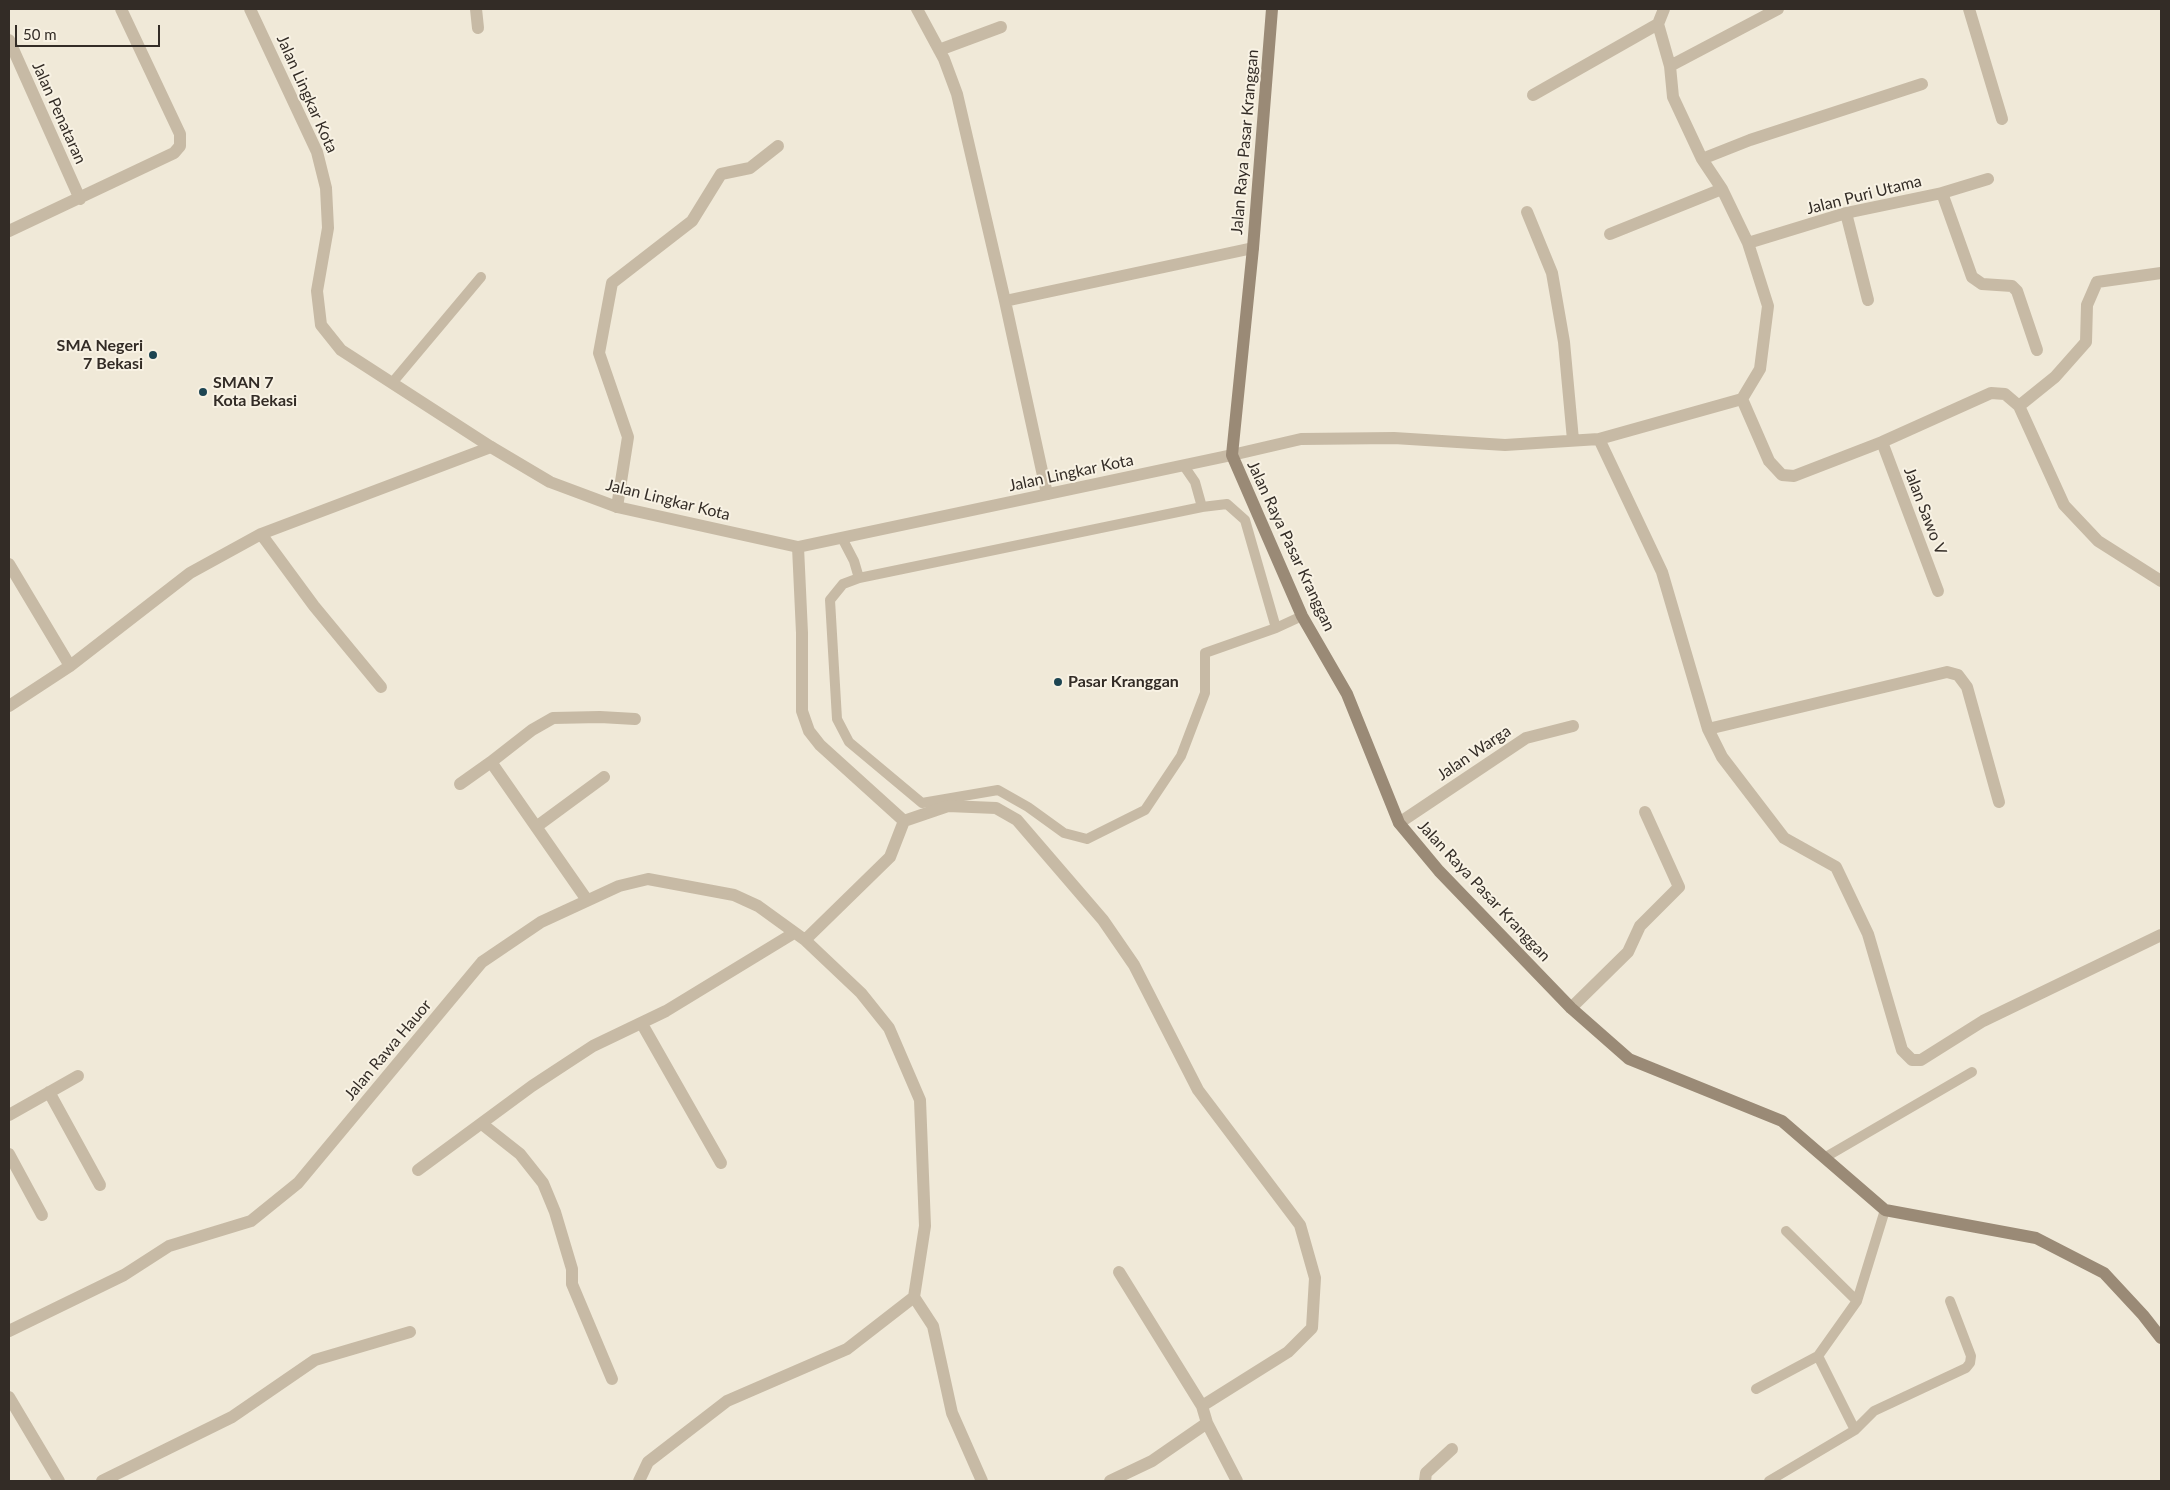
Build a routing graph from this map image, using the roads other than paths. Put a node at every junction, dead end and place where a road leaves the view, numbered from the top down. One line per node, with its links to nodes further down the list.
1 (121, 9): 23 (street)
2 (250, 9): 35 (street, Jalan Lingkar Kota)
3 (476, 9): 11 (street)
4 (917, 9): 13 (street)
5 (1272, 9): 29 (main road, Jalan Raya Pasar Kranggan)
6 (1664, 9): 9 (street)
7 (1778, 9): 14 (street)
8 (1969, 9): 17 (street)
9 (1658, 24): 14 (street); 16 (street)
10 (1001, 27): 13 (street)
11 (478, 28)
12 (9, 40): 23 (street, Jalan Penataran)
13 (939, 50): 33 (street)
14 (1670, 66): 19 (street)
15 (1922, 84): 19 (street)
16 (1533, 95)
17 (2002, 119)
18 (778, 146): 45 (street)
19 (1702, 159): 21 (street)
20 (1988, 179): 22 (street, Jalan Puri Utama)
21 (1722, 189): 27 (street); 28 (street)
22 (1942, 193): 25 (street, Jalan Puri Utama); 34 (street)
23 (80, 198): 26 (street)
24 (1527, 212): 39 (street)
25 (1846, 213): 28 (street, Jalan Puri Utama); 32 (street)
26 (9, 231)
27 (1610, 234)
28 (1748, 243): 36 (street)
29 (1253, 248): 33 (street); 42 (main road, Jalan Raya Pasar Kranggan)
30 (2161, 273): 37 (street)
31 (481, 276): 35 (lane)
32 (1868, 300)
33 (1005, 301): 44 (street)
34 (2037, 350)
35 (392, 383): 41 (street, Jalan Lingkar Kota)
36 (1742, 399): 38 (street, Jalan Lingkar Kota); 40 (street)
37 (2019, 406): 40 (street); 52 (street)
38 (1599, 439): 39 (street, Jalan Lingkar Kota); 61 (street)
39 (1573, 440): 42 (street, Jalan Lingkar Kota)
40 (1882, 442): 53 (street, Jalan Sawo V)
41 (491, 447): 45 (street, Jalan Lingkar Kota); 47 (street)
42 (1232, 455): 43 (street, Jalan Lingkar Kota); 54 (main road, Jalan Raya Pasar Kranggan)
43 (1184, 466): 44 (street, Jalan Lingkar Kota); 46 (lane)
44 (1047, 494): 48 (street, Jalan Lingkar Kota)
45 (617, 507): 49 (street, Jalan Lingkar Kota)
46 (1202, 507): 51 (lane); 55 (lane)
47 (262, 534): 56 (street); 57 (street)
48 (842, 538): 49 (street, Jalan Lingkar Kota); 51 (lane)
49 (798, 547): 67 (street)
50 (9, 564): 56 (street)
51 (859, 578): 55 (lane)
52 (2161, 583)
53 (1938, 591)
54 (1302, 616): 55 (lane); 68 (main road, Jalan Raya Pasar Kranggan)
55 (1276, 628)
56 (70, 666): 58 (street)
57 (381, 687)
58 (9, 706)
59 (635, 719): 62 (street)
60 (1573, 726): 68 (street, Jalan Warga)
61 (1708, 729): 65 (street); 71 (street)
62 (490, 762): 64 (street); 69 (street)
63 (604, 778): 69 (street)
64 (460, 784)
65 (1999, 802)
66 (1645, 812): 73 (street)
67 (904, 821): 72 (street); 99 (street)
68 (1399, 823): 73 (main road, Jalan Raya Pasar Kranggan)
69 (536, 826): 70 (street)
70 (587, 900): 72 (street, Jalan Rawa Hauor); 92 (street, Jalan Rawa Hauor)
71 (2161, 935)
72 (800, 936): 74 (street); 89 (street, Jalan Rawa Hauor)
73 (1572, 1008): 81 (main road, Jalan Raya Pasar Kranggan)
74 (642, 1024): 79 (street); 82 (street)
75 (1972, 1072): 81 (lane)
76 (78, 1076): 77 (street)
77 (49, 1092): 78 (street); 84 (street)
78 (9, 1115)
79 (482, 1124): 83 (street); 96 (street)
80 (9, 1154): 86 (street)
81 (1824, 1158): 85 (main road, Jalan Raya Pasar Kranggan)
82 (721, 1163)
83 (418, 1170)
84 (100, 1185)
85 (1885, 1210): 90 (lane); 94 (main road, Jalan Raya Pasar Kranggan)
86 (42, 1215)
87 (1786, 1231): 90 (lane)
88 (1119, 1272): 99 (street)
89 (914, 1297): 105 (street); 106 (street)
90 (1857, 1301): 95 (lane)
91 (1950, 1301): 101 (lane)
92 (9, 1330)
93 (410, 1332): 104 (street)
94 (2161, 1338)
95 (1818, 1356): 97 (lane); 101 (lane)
96 (612, 1379)
97 (1756, 1389)
98 (9, 1399): 103 (street)
99 (1202, 1406): 100 (street)
100 (1207, 1423): 107 (street); 108 (street)
101 (1855, 1430): 110 (lane)
102 (1452, 1449): 109 (street)
103 (59, 1481)
104 (102, 1481)
105 (639, 1481)
106 (982, 1481)
107 (1110, 1481)
108 (1237, 1481)
109 (1425, 1481)
110 (1769, 1481)

